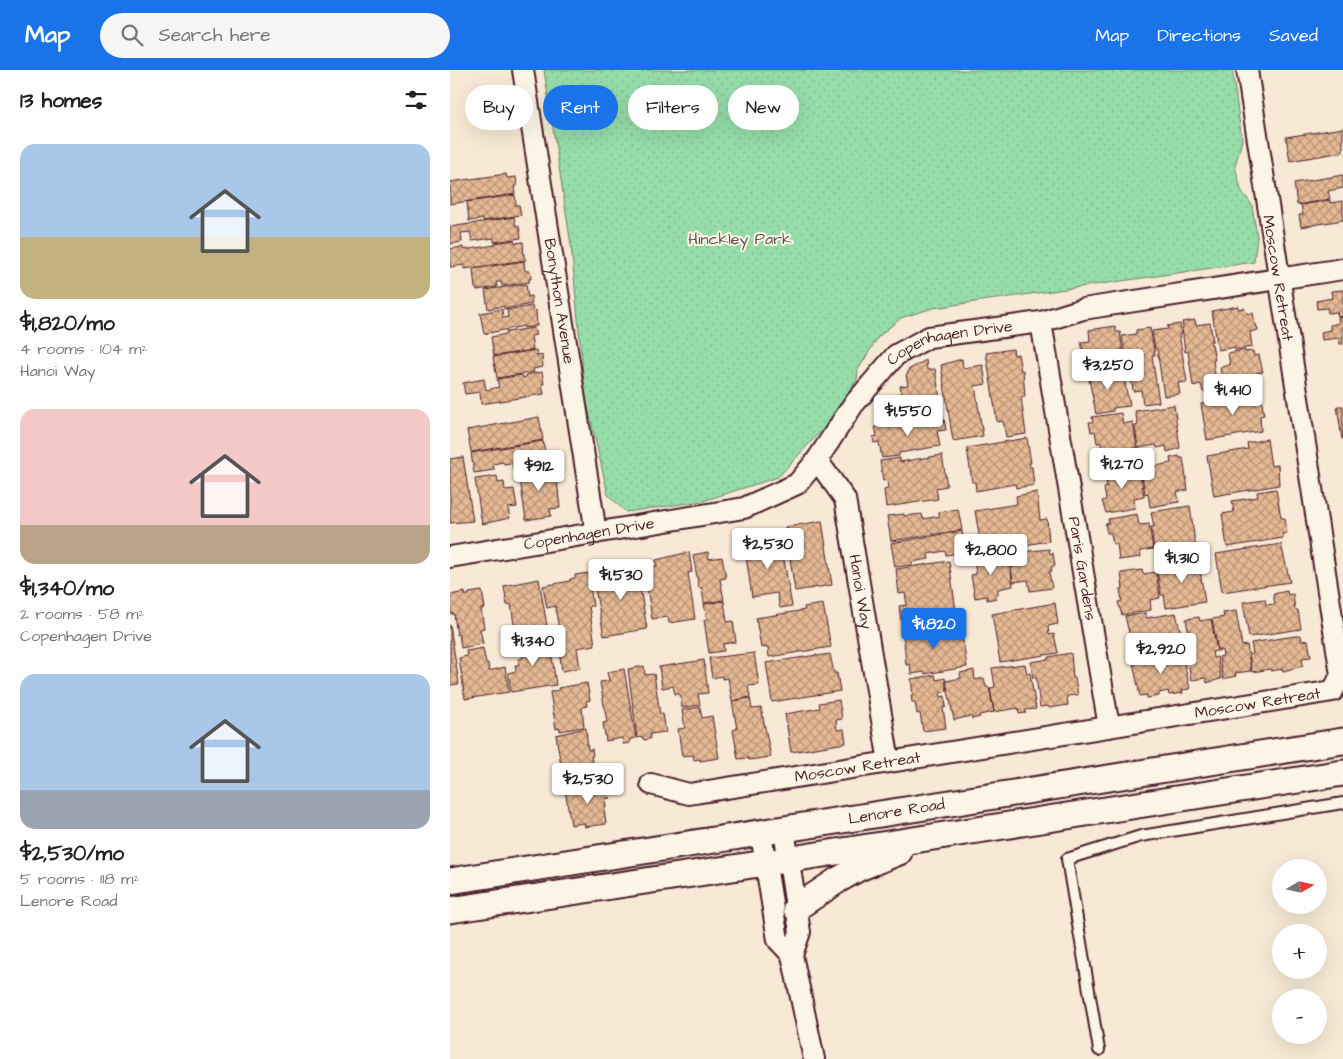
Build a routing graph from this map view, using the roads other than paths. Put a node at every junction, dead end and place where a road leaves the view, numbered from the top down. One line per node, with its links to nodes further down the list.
1 (523, 70): 7 (street, Bonython Avenue)
2 (1247, 70): 4 (street, Moscow Retreat)
3 (1343, 269): 4 (street, Copenhagen Drive)
4 (1278, 279): 5 (street, Copenhagen Drive); 9 (street, Moscow Retreat)
5 (1041, 322): 6 (street, Copenhagen Drive); 9 (street, Paris Gardens)
6 (817, 460): 7 (street, Copenhagen Drive); 11 (street, Hanoi Way)
7 (596, 533): 8 (street, Copenhagen Drive)
8 (450, 557)
9 (1109, 727): 11 (street, Moscow Retreat)
10 (1343, 741): 15 (street, Lenore Road)
11 (888, 762): 13 (street, Moscow Retreat)
12 (1343, 773): 16 (street, Lenore Road)
13 (651, 784)
14 (1343, 804): 22 (lane)
15 (772, 832): 17 (street); 18 (street, Lenore Road)
16 (933, 837): 17 (street, Lenore Road); 19 (street)
17 (777, 861): 19 (street); 20 (street, Lenore Road); 21 (street)
18 (450, 881)
19 (796, 908): 21 (street)
20 (450, 910)
21 (792, 955): 23 (street)
22 (1099, 1050)
23 (814, 1059)

